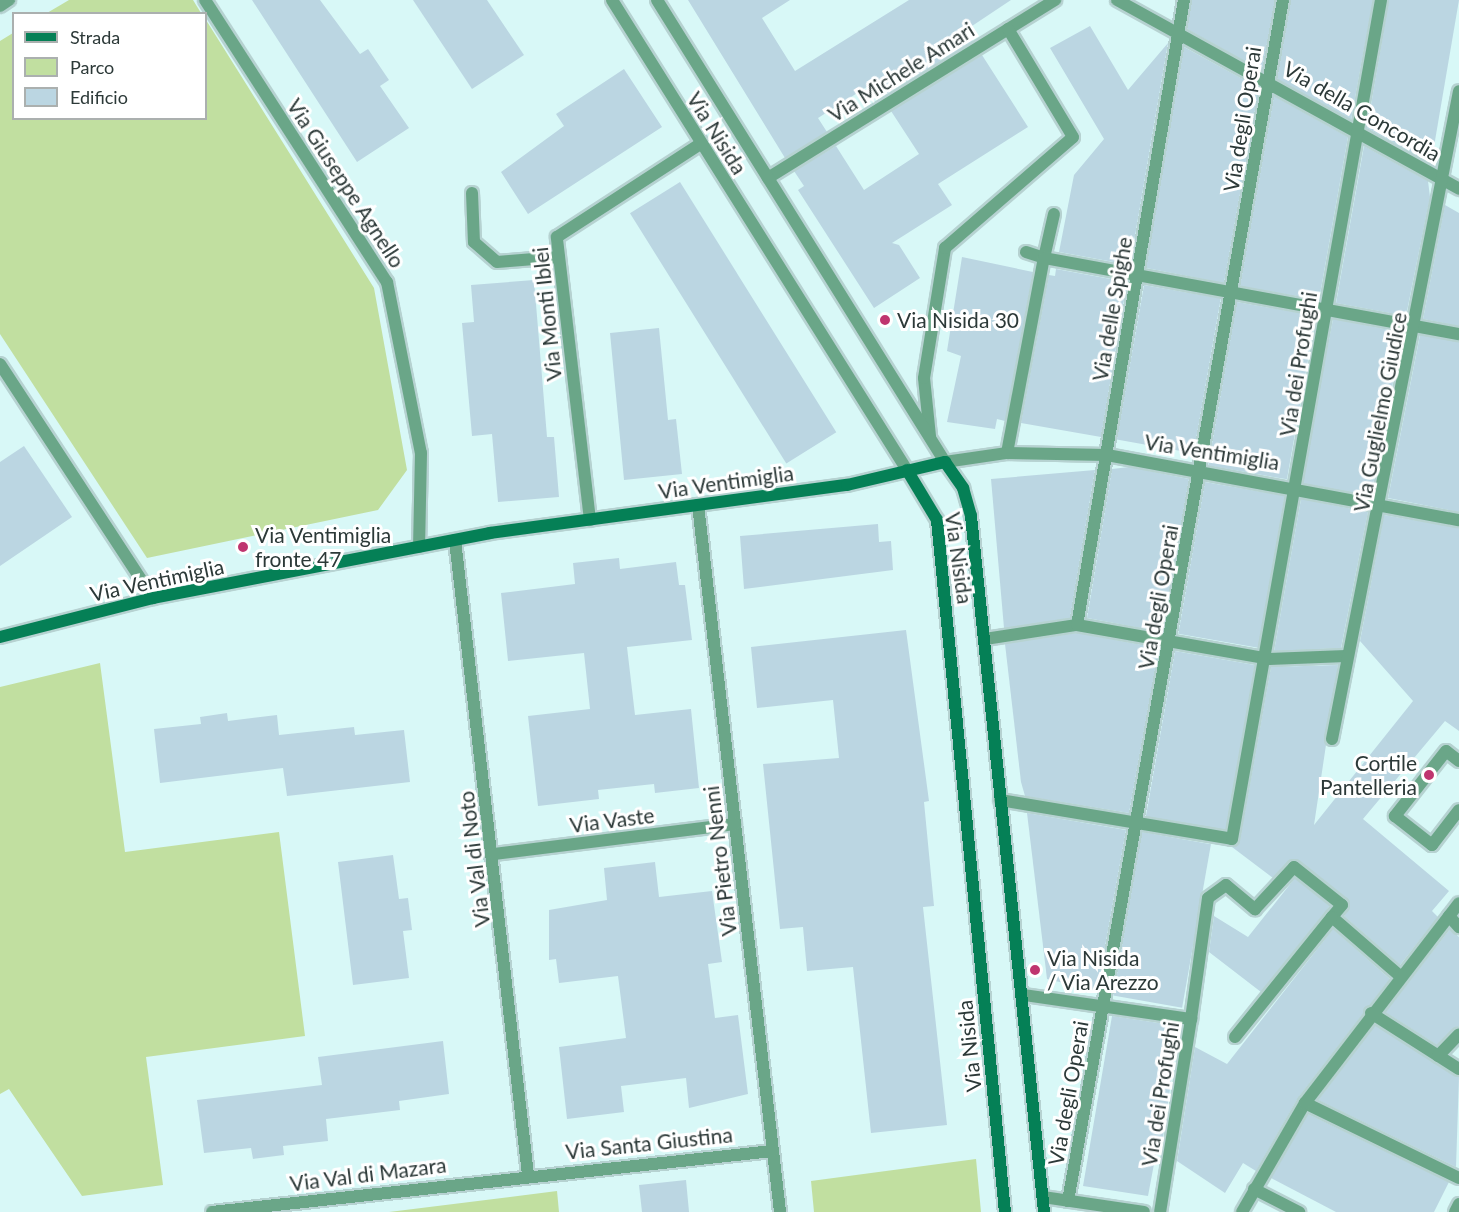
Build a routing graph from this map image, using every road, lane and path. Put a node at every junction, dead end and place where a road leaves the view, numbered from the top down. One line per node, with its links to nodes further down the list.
1 (9, 0): 10 (street)
2 (205, 0): 43 (street, Via Giuseppe Agnello)
3 (612, 0): 16 (street, Via Nisida)
4 (657, 0): 17 (street, Via Nisida)
5 (1055, 0): 11 (street, Via Michele Amari)
6 (1117, 0): 12 (street, Via della Concordia)
7 (1185, 0): 12 (street, Via delle Spighe)
8 (1283, 0): 13 (street, Via degli Operai)
9 (1381, 0): 15 (street, Via dei Profughi)
10 (0, 6)
11 (1008, 29): 17 (street, Via Michele Amari); 31 (street)
12 (1178, 31): 13 (street, Via della Concordia); 25 (street, Via delle Spighe)
13 (1268, 79): 15 (street, Via della Concordia); 26 (street, Via degli Operai)
14 (1459, 91): 18 (street, Via Guglielmo Giudice)
15 (1357, 130): 18 (street, Via della Concordia); 27 (street, Via dei Profughi)
16 (700, 144): 23 (street, Via Monti Iblei); 36 (street, Via Nisida)
17 (768, 178): 31 (street, Via Nisida)
18 (1442, 179): 19 (street, Via della Concordia); 28 (street, Via Guglielmo Giudice)
19 (1459, 189)
20 (472, 193): 23 (street)
21 (1054, 214): 24 (street)
22 (1026, 252): 24 (street)
23 (559, 257): 40 (street, Via Monti Iblei)
24 (1044, 258): 25 (street); 32 (street)
25 (1137, 275): 26 (street); 33 (street, Via delle Spighe)
26 (1234, 293): 27 (street); 35 (street, Via degli Operai)
27 (1326, 310): 28 (street); 37 (street, Via dei Profughi)
28 (1417, 326): 29 (street); 38 (street, Via Guglielmo Giudice)
29 (1459, 334)
30 (0, 364): 44 (street)
31 (930, 436): 34 (street, Via Nisida)
32 (1007, 453): 33 (street, Via Ventimiglia); 34 (street, Via Ventimiglia)
33 (1107, 455): 35 (street, Via Ventimiglia); 45 (street, Via delle Spighe)
34 (945, 462): 36 (main road, Via Ventimiglia); 47 (main road, Via Nisida)
35 (1201, 468): 37 (street, Via Ventimiglia); 48 (street, Via degli Operai)
36 (907, 470): 39 (main road, Via Ventimiglia); 81 (main road, Via Nisida)
37 (1298, 486): 38 (street, Via Ventimiglia); 50 (street, Via dei Profughi)
38 (1383, 502): 41 (street, Via Ventimiglia); 49 (street, Via Guglielmo Giudice)
39 (698, 505): 40 (main road, Via Ventimiglia); 56 (street, Via Pietro Nenni)
40 (590, 520): 42 (main road, Via Ventimiglia)
41 (1459, 520)
42 (455, 540): 43 (main road, Via Ventimiglia); 57 (street, Via Val di Noto)
43 (419, 547): 44 (main road, Via Ventimiglia)
44 (153, 598): 46 (main road, Via Ventimiglia)
45 (1077, 625): 47 (street); 48 (street)
46 (0, 637)
47 (985, 639): 53 (main road, Via Nisida)
48 (1169, 643): 50 (street); 55 (street, Via degli Operai)
49 (1346, 656): 50 (street); 51 (street, Via Guglielmo Giudice)
50 (1269, 659): 55 (street, Via dei Profughi)
51 (1332, 739)
52 (1459, 761): 54 (street)
53 (1000, 800): 55 (street); 63 (main road, Via Nisida)
54 (1459, 810)
55 (1137, 822): 64 (street, Via degli Operai)
56 (735, 825): 57 (street, Via Vaste); 72 (street, Via Pietro Nenni)
57 (494, 854): 73 (street, Via Val di Noto)
58 (1459, 903): 59 (street)
59 (1449, 916): 61 (street); 62 (street)
60 (1332, 917): 62 (street); 66 (street, Via dei Profughi); 68 (street)
61 (1459, 927)
62 (1400, 976): 65 (street)
63 (1024, 995): 64 (street); 76 (main road, Via Nisida)
64 (1104, 1007): 66 (street); 77 (street, Via degli Operai)
65 (1371, 1013): 69 (street); 71 (street)
66 (1191, 1019): 84 (street, Via dei Profughi)
67 (1459, 1034): 69 (street)
68 (1235, 1037)
69 (1438, 1056): 70 (street)
70 (1459, 1069)
71 (1305, 1103): 74 (street); 75 (street)
72 (773, 1151): 73 (street, Via Santa Giustina); 80 (street, Via Pietro Nenni)
73 (528, 1174): 79 (street, Via Val di Mazara)
74 (1459, 1178)
75 (1254, 1189): 85 (street); 86 (street)
76 (1043, 1197): 77 (street); 82 (main road, Via Nisida)
77 (1068, 1201): 83 (street)
78 (1459, 1204): 87 (street)
79 (212, 1212)
80 (780, 1212)
81 (1005, 1212)
82 (1044, 1212)
83 (1144, 1212)
84 (1160, 1212)
85 (1242, 1212)
86 (1299, 1212)
87 (1455, 1212)

